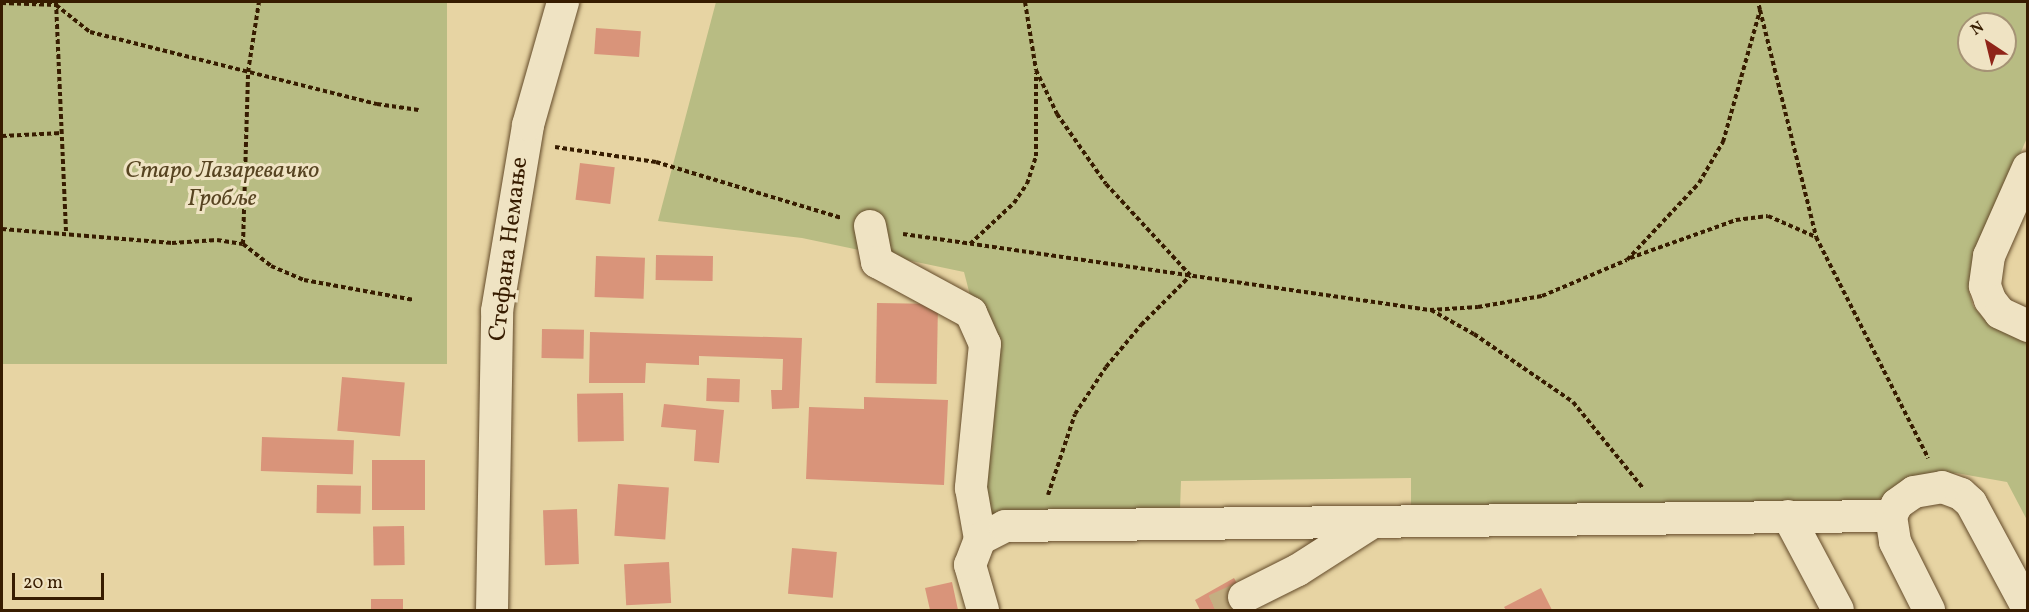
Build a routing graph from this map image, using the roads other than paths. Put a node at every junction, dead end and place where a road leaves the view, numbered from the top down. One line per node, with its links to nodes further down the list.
1 (563, 2): 11 (street, Стефана Немање)
2 (2028, 168): 4 (street)
3 (870, 226): 8 (street)
4 (2028, 326)
5 (1788, 516): 6 (street); 7 (street); 13 (street)
6 (1891, 516): 10 (street); 14 (street)
7 (1373, 522): 8 (street); 9 (street)
8 (980, 538): 12 (street)
9 (1244, 597)
10 (2028, 609)
11 (492, 610)
12 (983, 610)
13 (1838, 610)
14 (1929, 610)

